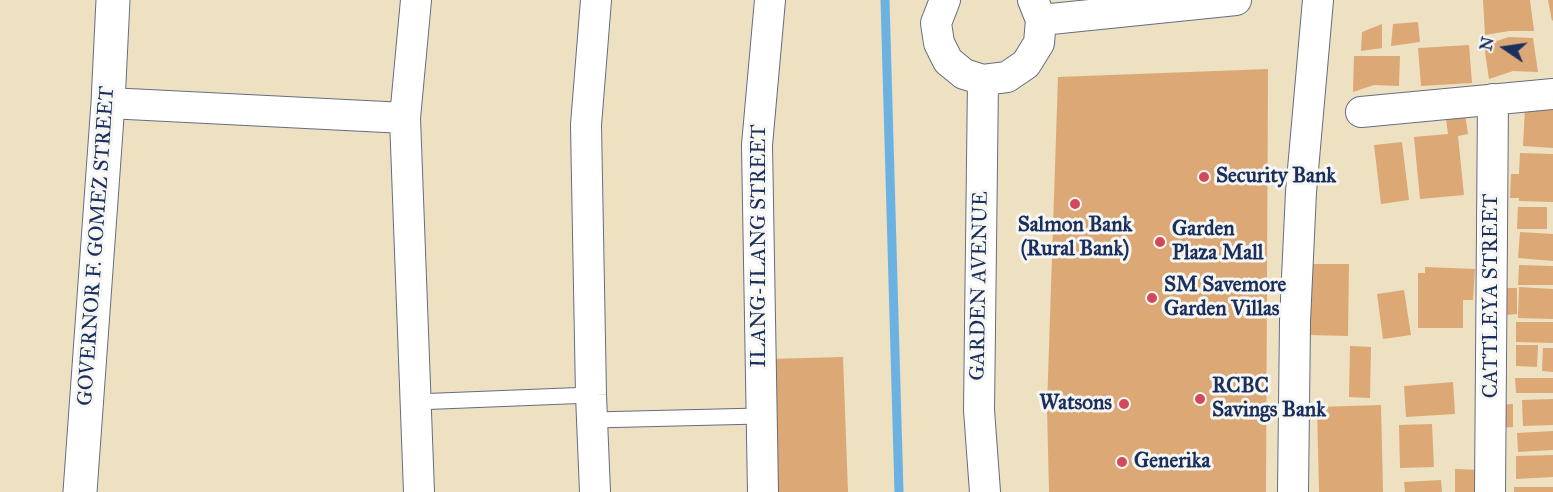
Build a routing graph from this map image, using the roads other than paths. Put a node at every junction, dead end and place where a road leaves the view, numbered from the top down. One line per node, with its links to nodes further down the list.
1 (113, 0): 12 (street, GOVERNOR F. GOMEZ STREET)
2 (416, 0): 14 (street)
3 (596, 0): 16 (street)
4 (770, 0): 17 (street, ILANG-ILANG STREET)
5 (945, 0): 9 (street)
6 (1236, 0): 8 (street)
7 (1318, 0): 23 (street)
8 (1037, 10): 9 (street)
9 (983, 80): 22 (street, GARDEN AVENUE)
10 (1553, 94): 11 (street)
11 (1493, 99): 13 (street); 24 (street, CATTLEYA STREET)
12 (108, 103): 14 (street); 18 (street, GOVERNOR F. GOMEZ STREET)
13 (1361, 112)
14 (405, 118): 15 (street)
15 (415, 402): 16 (lane); 19 (street)
16 (592, 408): 17 (lane); 20 (street)
17 (760, 416): 21 (street, ILANG-ILANG STREET)
18 (80, 492)
19 (419, 492)
20 (595, 492)
21 (763, 492)
22 (985, 492)
23 (1293, 492)
24 (1490, 492)

